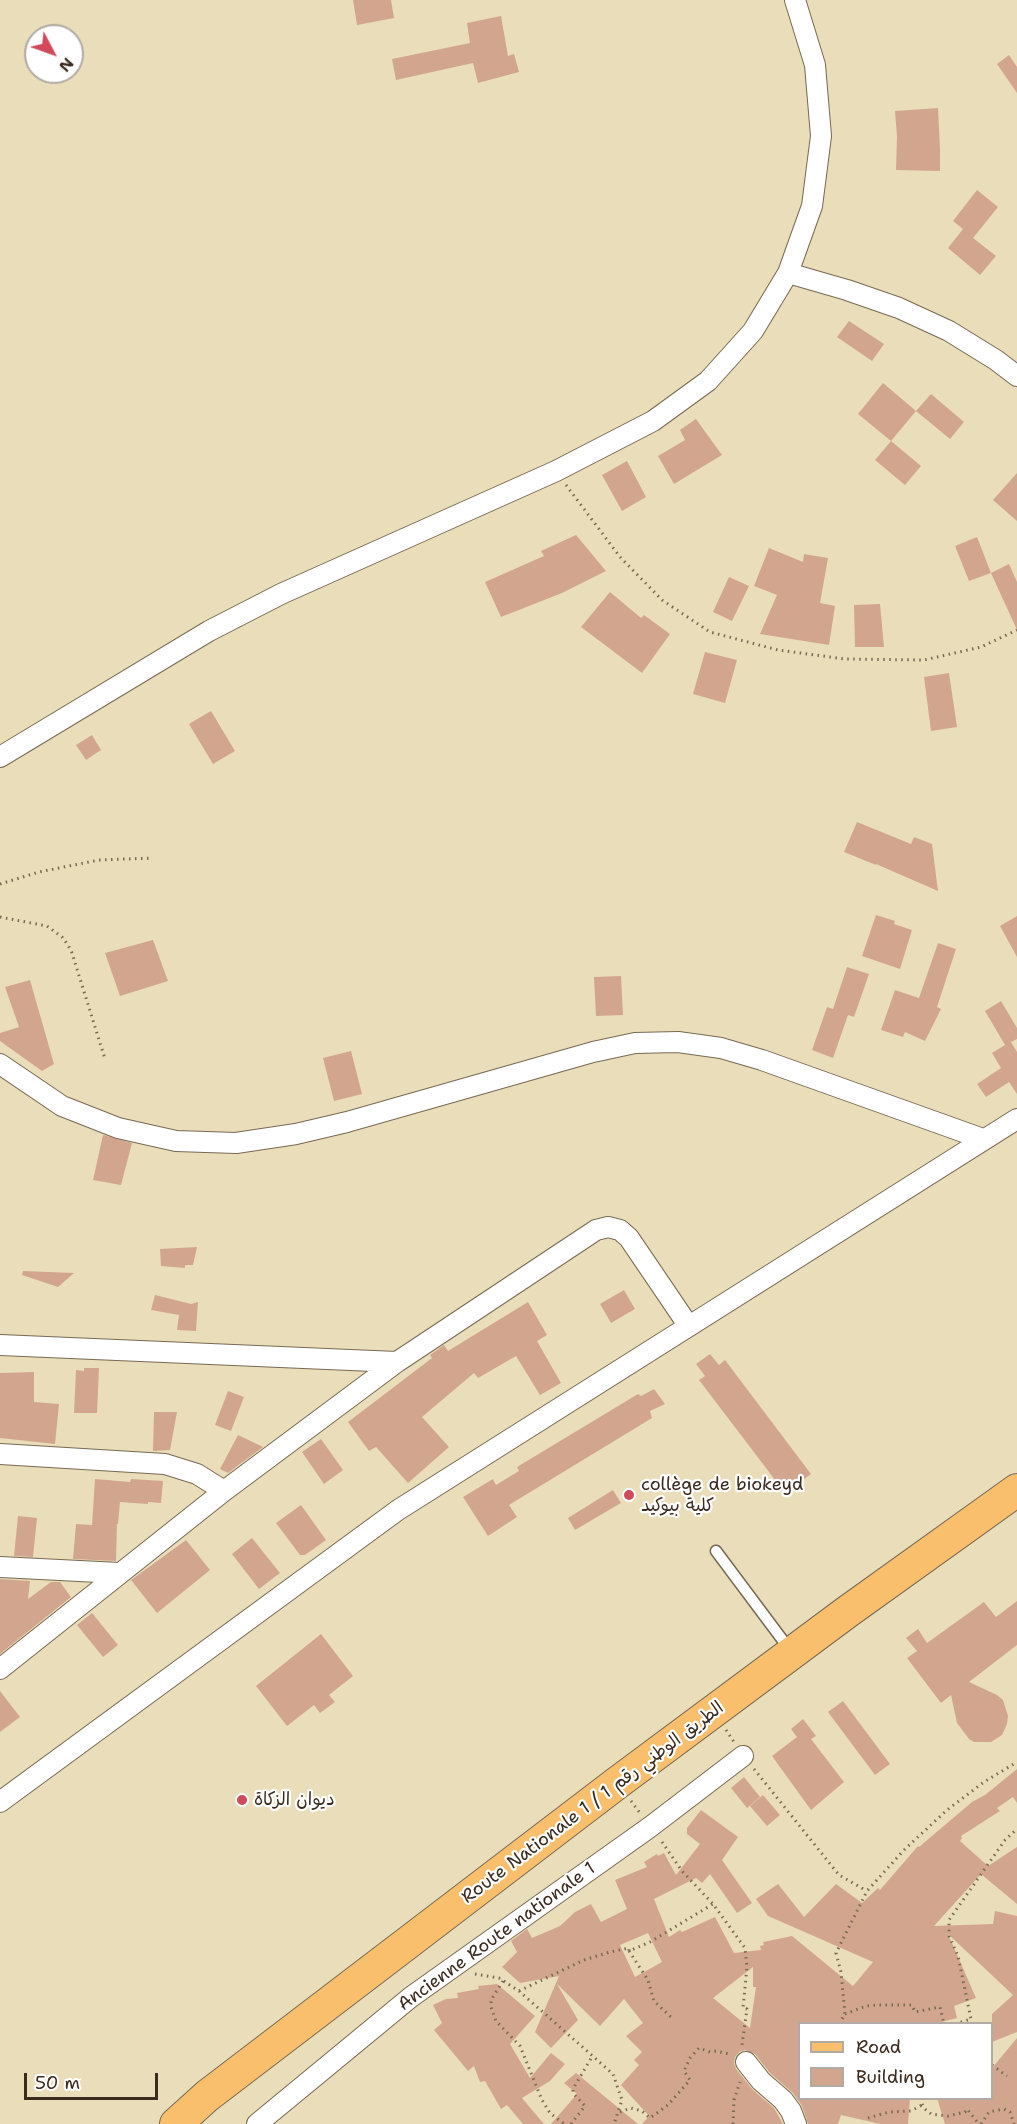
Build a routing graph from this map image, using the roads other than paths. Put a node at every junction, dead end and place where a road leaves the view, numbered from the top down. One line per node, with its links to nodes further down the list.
1 (795, 0): 2 (street)
2 (788, 273): 3 (street); 4 (street)
3 (1017, 376)
4 (0, 757)
5 (0, 1064): 7 (street)
6 (1017, 1119): 7 (street)
7 (983, 1138): 8 (street)
8 (688, 1325): 10 (street); 20 (street)
9 (0, 1345): 10 (street)
10 (397, 1362): 13 (street)
11 (0, 1454): 13 (street)
12 (1017, 1490): 17 (main road, Route Nationale 1 / الطريق الوطني رقم 1)
13 (224, 1491): 16 (street)
14 (716, 1551): 17 (lane)
15 (0, 1567): 16 (street)
16 (119, 1573): 18 (street)
17 (792, 1653): 22 (main road, Route Nationale 1 / الطريق الوطني رقم 1)
18 (0, 1669)
19 (743, 1756): 23 (street, Ancienne Route nationale 1)
20 (0, 1802)
21 (746, 2059): 24 (street)
22 (176, 2124)
23 (257, 2124)
24 (796, 2124)

